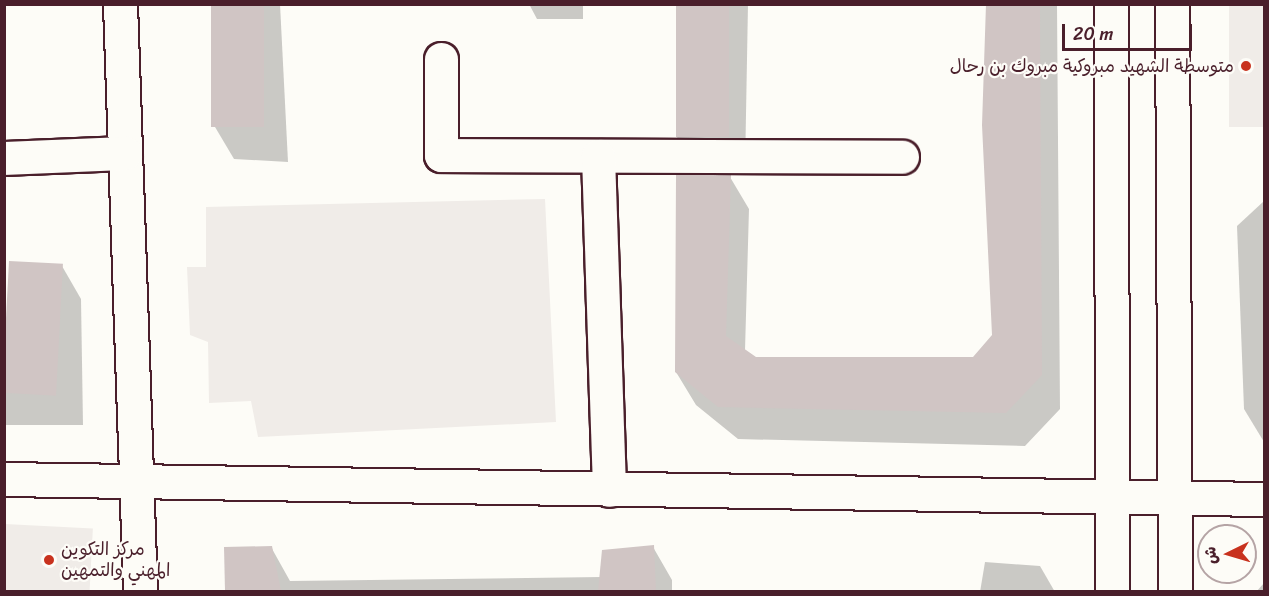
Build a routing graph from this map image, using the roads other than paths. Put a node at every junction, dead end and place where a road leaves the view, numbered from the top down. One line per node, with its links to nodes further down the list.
1 (120, 4): 5 (street)
2 (1111, 4): 12 (street)
3 (1172, 4): 13 (street)
4 (441, 58): 6 (street)
5 (125, 153): 8 (street); 10 (street)
6 (598, 156): 7 (street); 11 (street)
7 (902, 157)
8 (4, 159)
9 (4, 479): 10 (street)
10 (136, 485): 11 (street); 15 (street)
11 (609, 490): 12 (street)
12 (1113, 493): 13 (street); 16 (street)
13 (1175, 496): 14 (street); 17 (street)
14 (1264, 498)
15 (140, 591)
16 (1112, 591)
17 (1175, 591)

